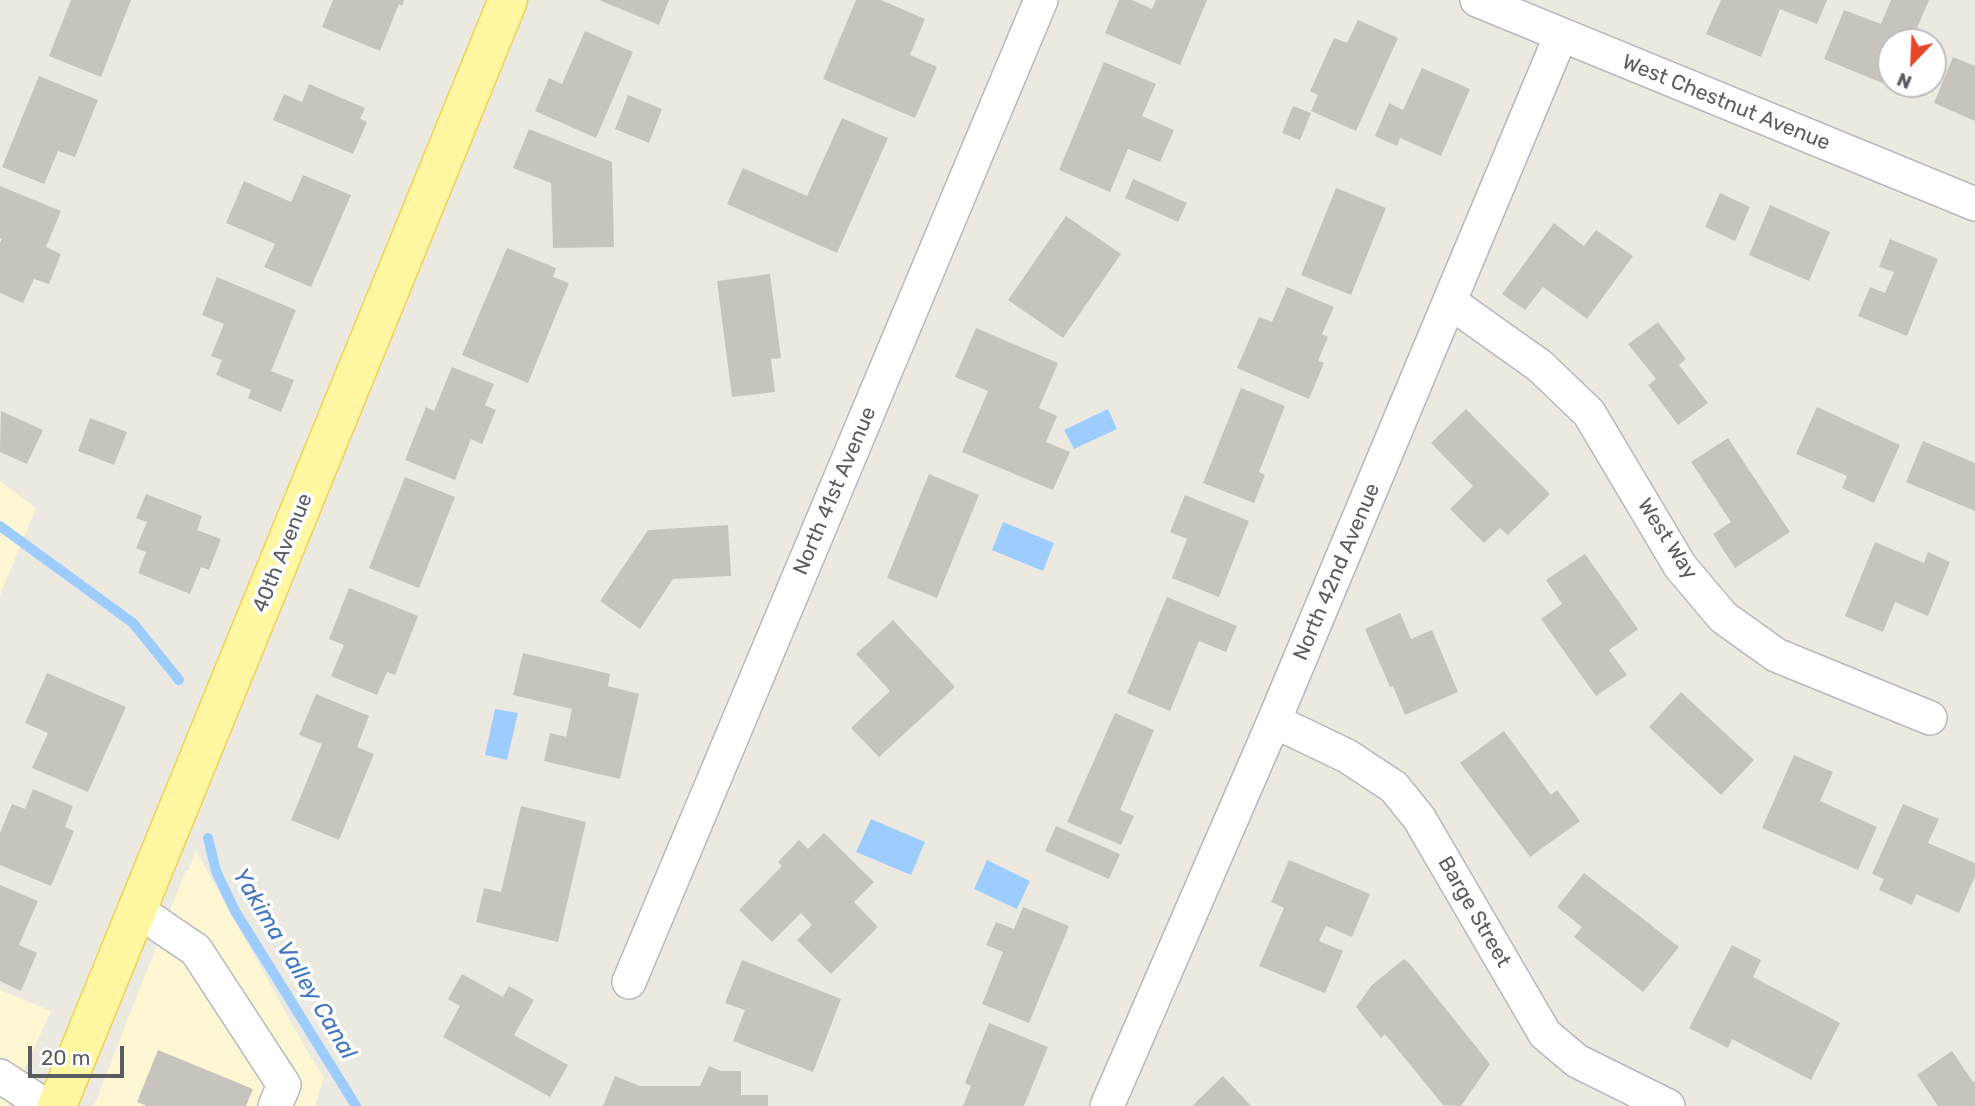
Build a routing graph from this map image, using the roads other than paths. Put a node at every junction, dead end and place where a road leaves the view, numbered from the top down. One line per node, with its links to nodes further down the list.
1 (508, 0): 9 (main road, 40th Avenue)
2 (1041, 0): 10 (street, North 41st Avenue)
3 (1477, 0): 4 (street, West Chestnut Avenue)
4 (1561, 35): 5 (street, West Chestnut Avenue); 6 (street, North 42nd Avenue)
5 (1975, 204)
6 (1450, 302): 7 (street, West Way); 8 (street, North 42nd Avenue)
7 (1930, 718)
8 (1274, 721): 15 (street, North 42nd Avenue); 16 (street, Barge Street)
9 (137, 910): 13 (main road, 40th Avenue); 14 (street)
10 (629, 982)
11 (0, 1076): 12 (street)
12 (47, 1106)
13 (57, 1106)
14 (275, 1106)
15 (1107, 1106)
16 (1668, 1106)

